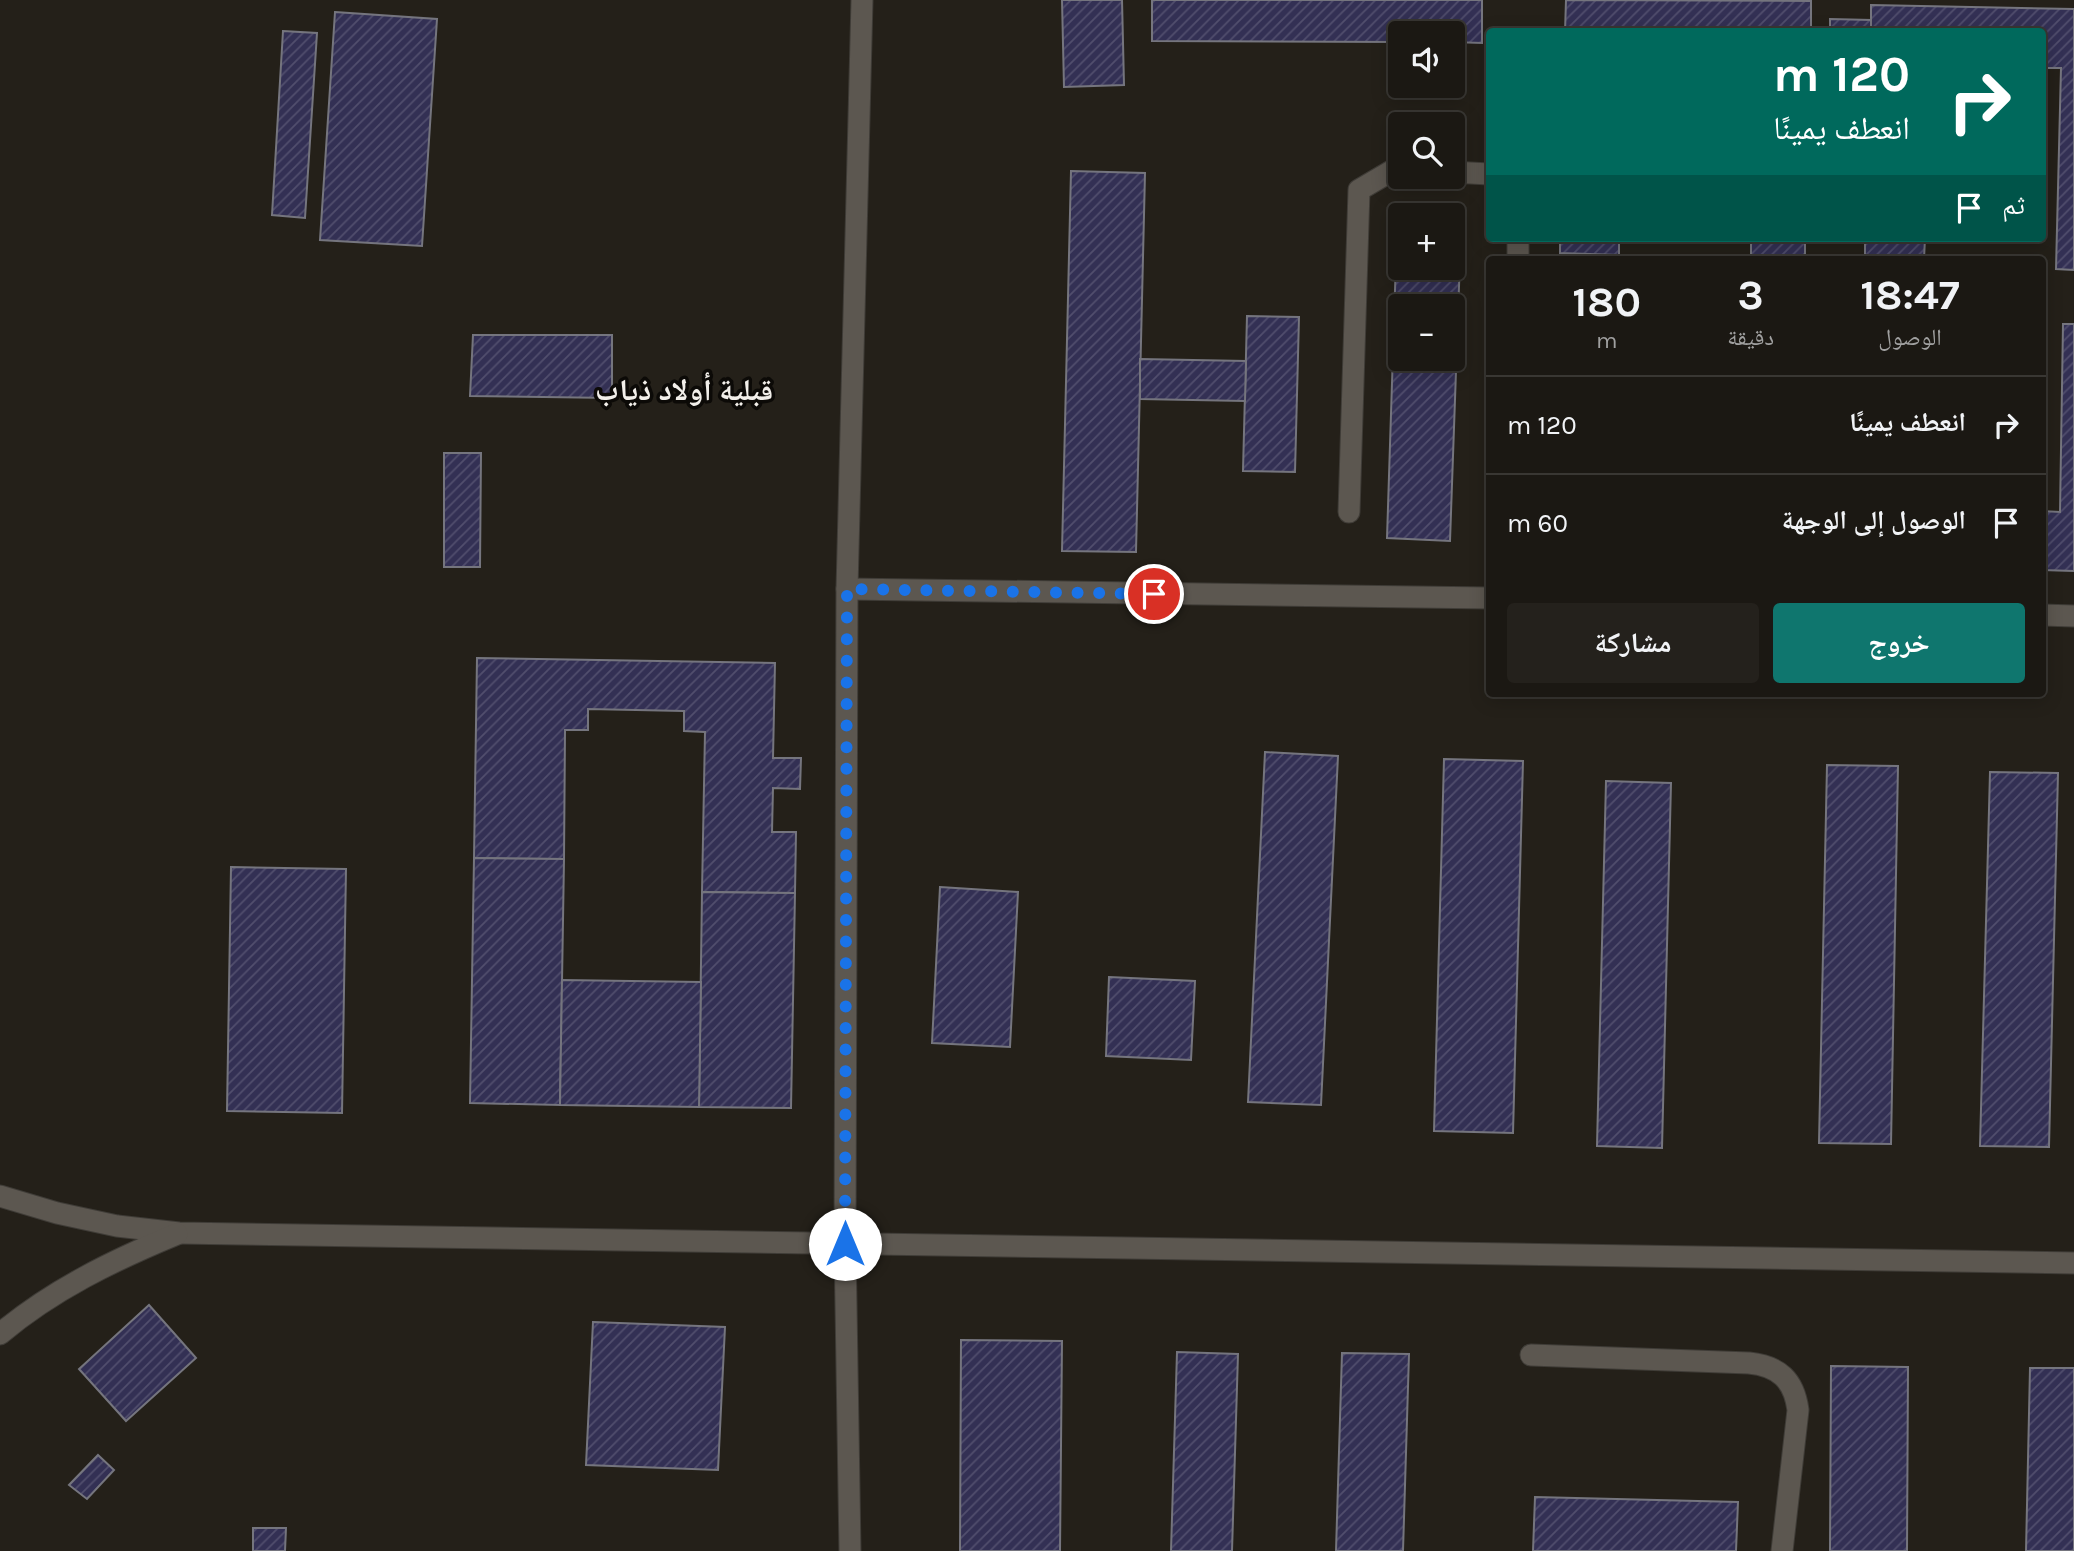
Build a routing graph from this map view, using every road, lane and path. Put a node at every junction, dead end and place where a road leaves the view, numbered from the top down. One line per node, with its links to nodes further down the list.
1 (862, 0): 6 (street)
2 (1388, 173): 5 (street)
3 (1465, 173): 4 (street)
4 (1486, 174)
5 (1349, 512)
6 (847, 589): 7 (street); 12 (street)
7 (1486, 598)
8 (2046, 615): 9 (street)
9 (2074, 616)
10 (0, 1196): 11 (street)
11 (179, 1233): 12 (street); 14 (street)
12 (845, 1244): 13 (street); 16 (street)
13 (2074, 1263)
14 (0, 1334)
15 (1531, 1354): 17 (street)
16 (850, 1551)
17 (1782, 1551)

